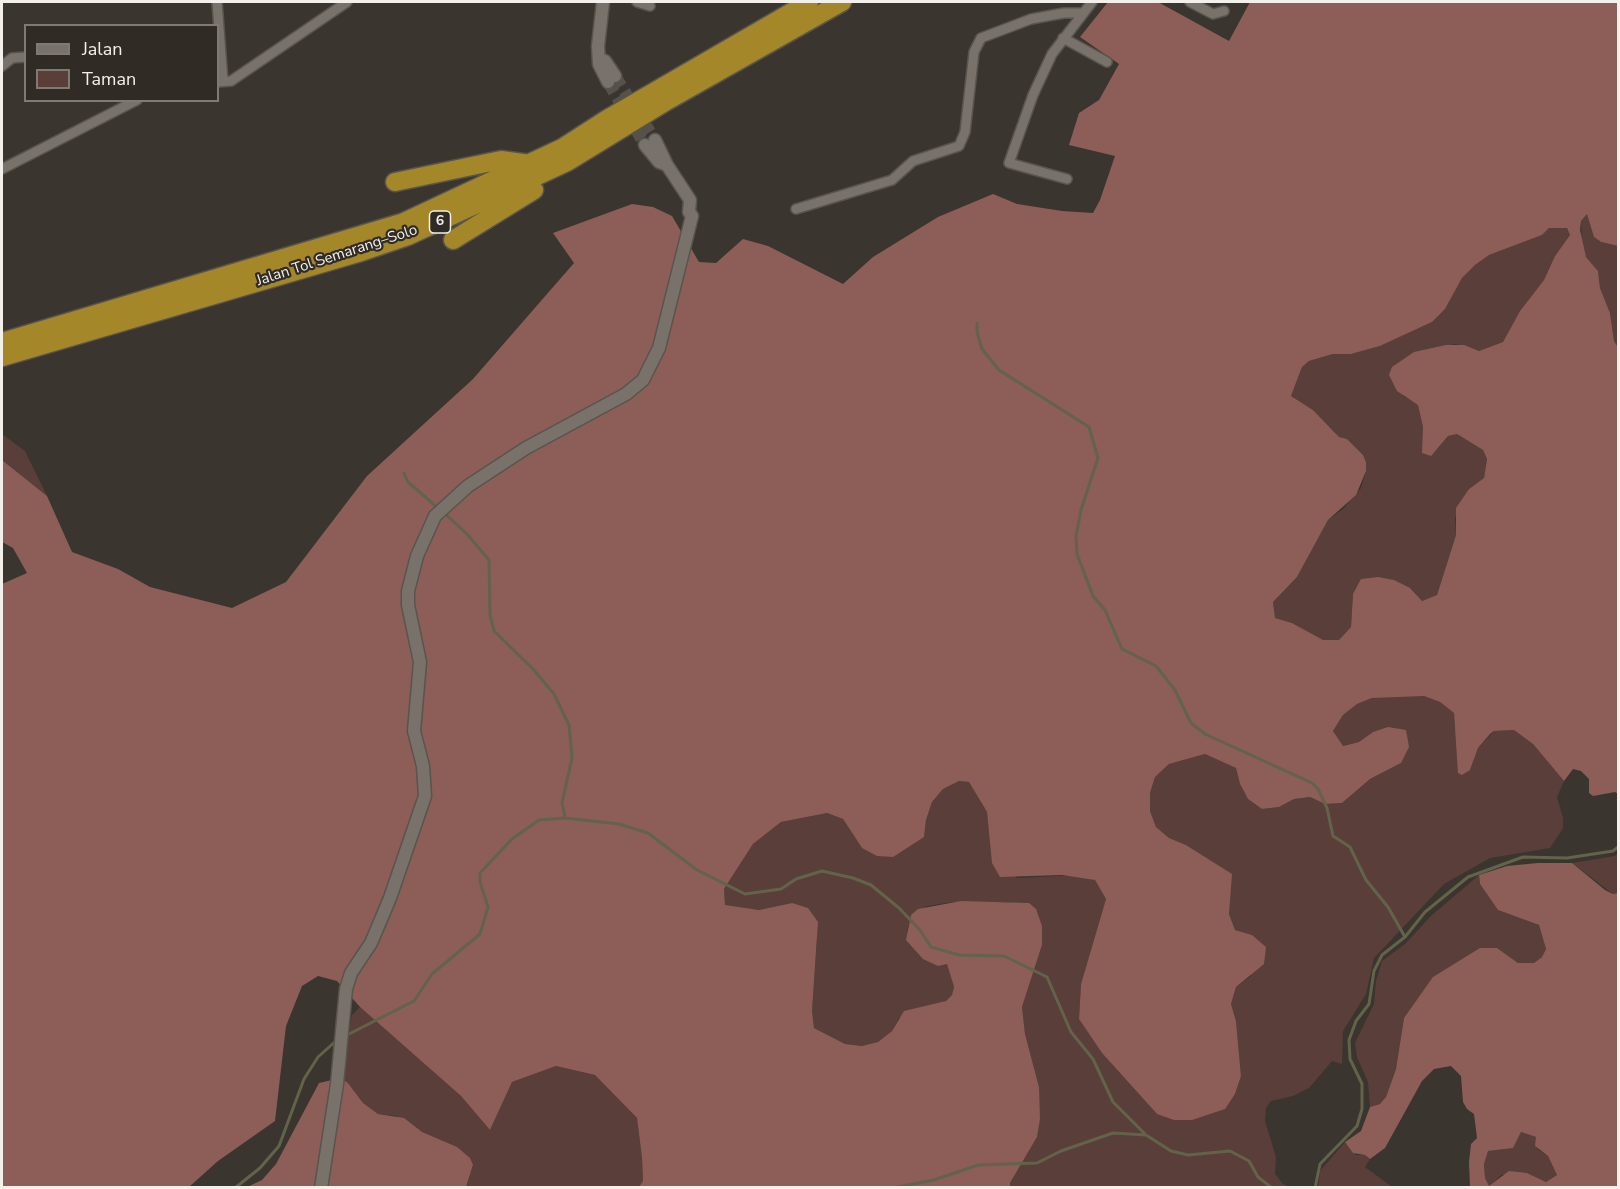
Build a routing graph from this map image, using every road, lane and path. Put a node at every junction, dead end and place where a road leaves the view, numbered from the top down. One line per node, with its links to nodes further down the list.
1 (217, 2): 12 (street)
2 (347, 2): 19 (street)
3 (603, 2): 18 (street)
4 (637, 2): 9 (street)
5 (809, 2): 23 (highway, Jalan Tol Semarang–Solo / 6)
6 (842, 2): 21 (highway, Jalan Tol Semarang–Solo / 6)
7 (1092, 2): 11 (street)
8 (1190, 2): 10 (street)
9 (650, 6)
10 (1224, 11)
11 (1082, 13): 13 (street); 27 (street)
12 (218, 24)
13 (1064, 38): 16 (street); 25 (street)
14 (219, 55): 19 (street)
15 (24, 57): 17 (street)
16 (1107, 62)
17 (2, 66)
18 (612, 79)
19 (220, 82)
20 (133, 102): 24 (street)
21 (601, 141): 28 (highway); 30 (highway, Jalan Tol Semarang–Solo / 6)
22 (650, 142): 31 (street)
23 (530, 164): 26 (highway); 29 (highway, Jalan Tol Semarang–Solo / 6)
24 (2, 169)
25 (1067, 179)
26 (395, 182)
27 (796, 209)
28 (453, 240)
29 (2, 342)
30 (2, 357)
31 (321, 1188)

